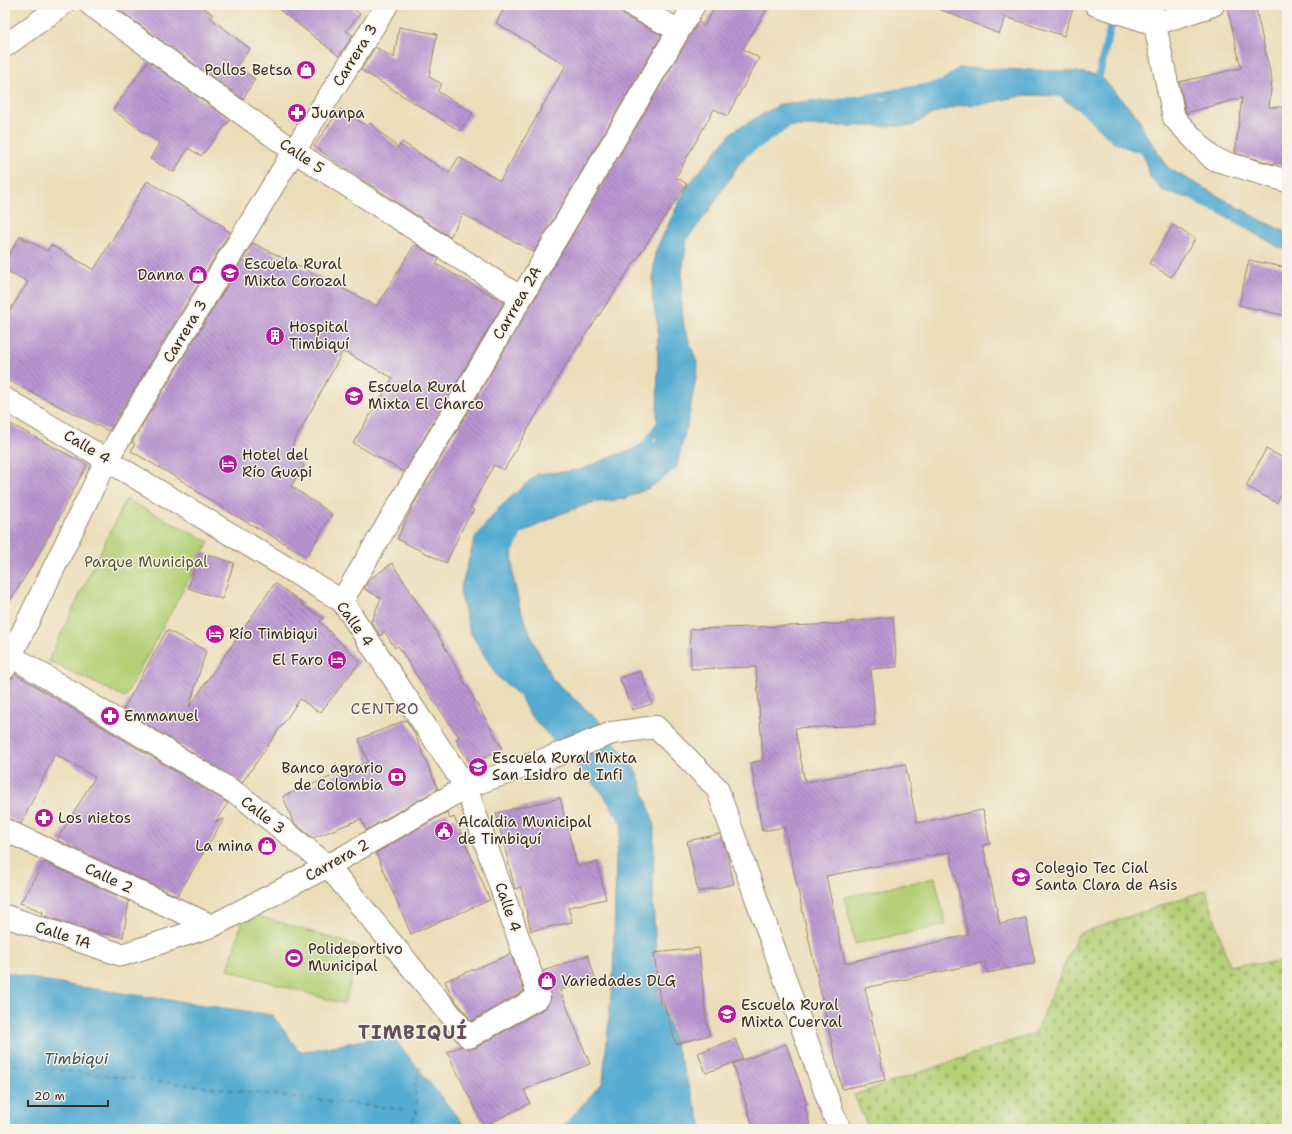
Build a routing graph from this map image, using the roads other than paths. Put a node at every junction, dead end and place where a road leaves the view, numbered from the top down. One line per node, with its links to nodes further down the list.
1 (62, 5): 10 (street)
2 (91, 5): 11 (street, Calle 5)
3 (387, 5): 11 (street, Carrera 3)
4 (632, 5): 9 (street)
5 (694, 5): 9 (street, Carrrea 2A)
6 (1213, 5): 8 (street)
7 (1107, 9): 8 (street)
8 (1153, 14): 12 (street)
9 (678, 30): 13 (street, Carrrea 2A)
10 (5, 46)
11 (294, 151): 13 (street, Calle 5); 15 (street, Carrera 3)
12 (1287, 181)
13 (520, 297): 16 (street, Carrrea 2A)
14 (5, 399): 15 (street, Calle 4)
15 (107, 459): 16 (street, Calle 4); 17 (street, Carrera 3)
16 (342, 601): 18 (street, Calle 4)
17 (7, 658): 20 (street, Calle 3)
18 (466, 787): 20 (street, Carrera 2); 24 (street, Calle 4); 25 (street, Carrera 2)
19 (5, 830): 22 (street, Calle 2)
20 (328, 866): 22 (street, Carrera 2); 24 (street, Calle 3)
21 (5, 916): 23 (street, Calle 1A)
22 (212, 926): 23 (street, Carrera 2)
23 (122, 954)
24 (469, 1037)
25 (840, 1129)

